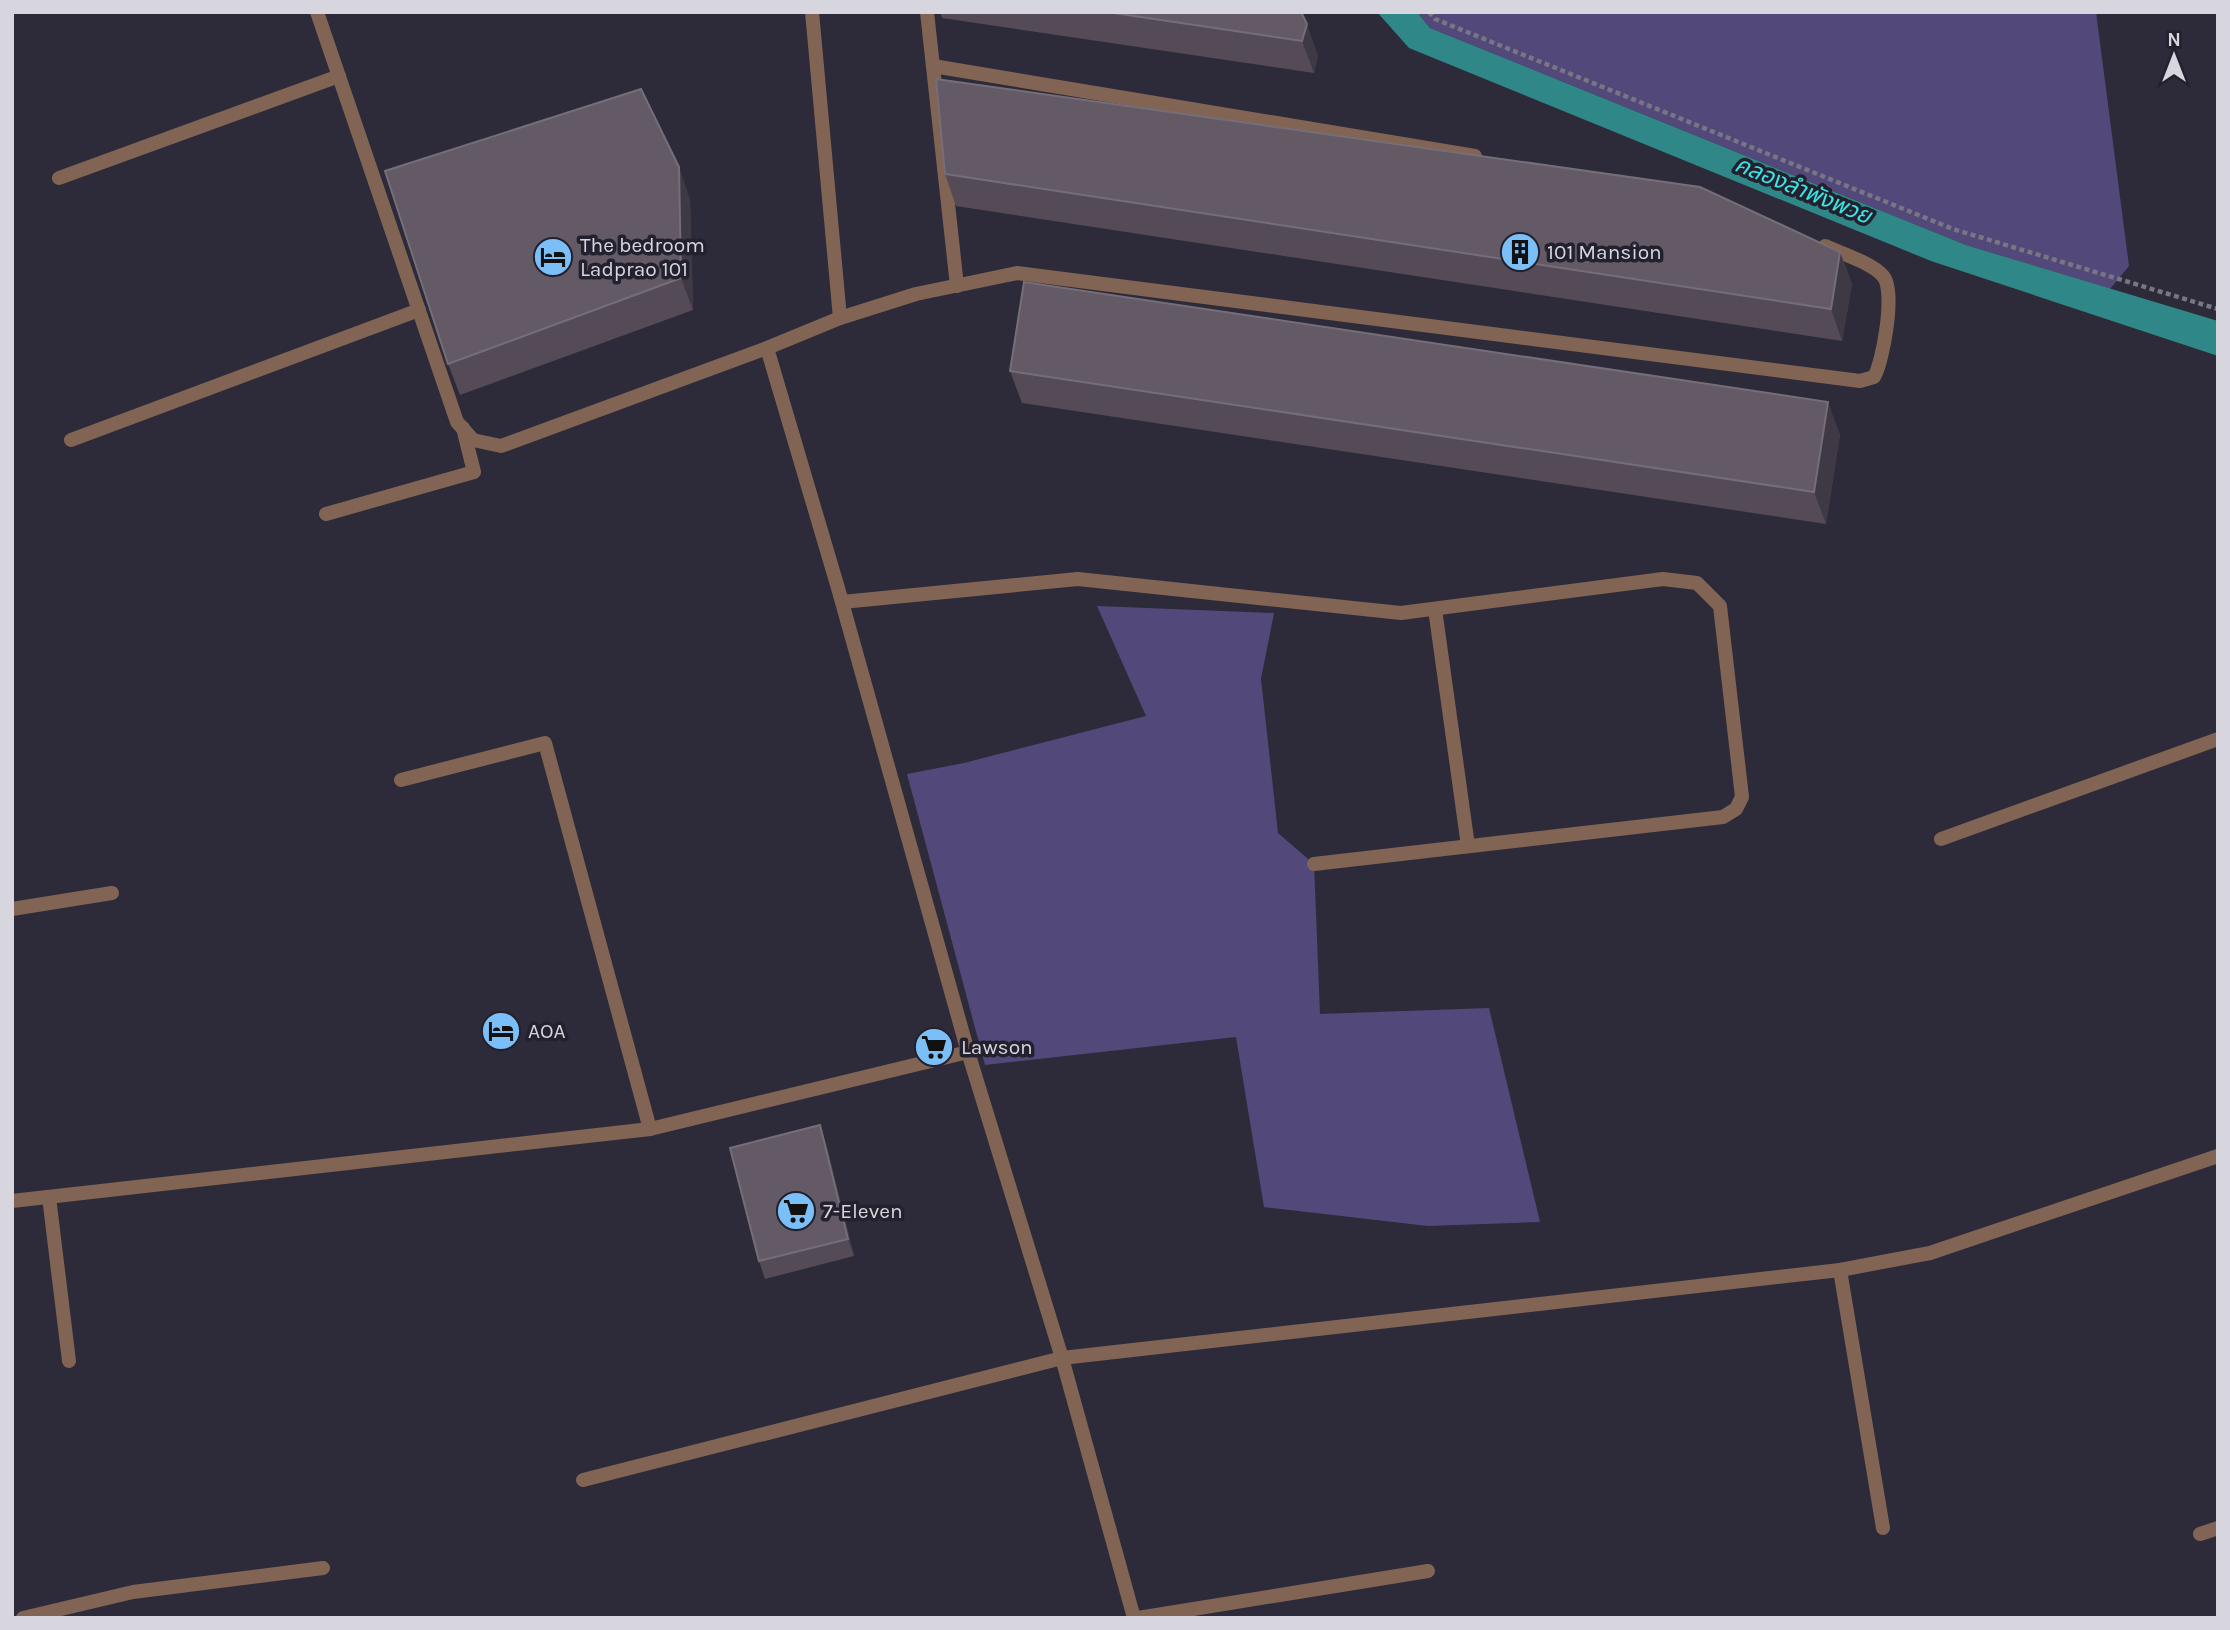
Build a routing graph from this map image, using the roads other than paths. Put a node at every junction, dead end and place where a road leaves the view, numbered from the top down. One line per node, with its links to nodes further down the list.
1 (317, 12): 5 (street)
2 (812, 12): 11 (street)
3 (927, 12): 4 (street)
4 (933, 66): 6 (street); 9 (street)
5 (339, 76): 7 (street); 10 (street)
6 (1492, 159)
7 (59, 178)
8 (1817, 243): 9 (street)
9 (957, 286): 11 (street)
10 (419, 310): 13 (street); 14 (street)
11 (840, 318): 12 (street)
12 (767, 348): 13 (street); 16 (street)
13 (463, 428): 15 (street)
14 (71, 440)
15 (326, 514)
16 (842, 602): 17 (street); 25 (street)
17 (1436, 609): 21 (street); 21 (street)
18 (2218, 739): 20 (street)
19 (401, 780): 26 (street)
20 (1941, 839)
21 (1468, 846): 22 (street)
22 (1314, 864)
23 (112, 893): 24 (street)
24 (12, 909)
25 (968, 1052): 26 (street); 31 (street)
26 (650, 1129): 28 (street)
27 (2218, 1156): 30 (street)
28 (50, 1197): 29 (street); 32 (street)
29 (12, 1201)
30 (1840, 1270): 31 (street); 34 (street)
31 (1062, 1358): 33 (street); 40 (street)
32 (68, 1361)
33 (583, 1480)
34 (1883, 1528)
35 (2218, 1528): 36 (street)
36 (2200, 1534)
37 (323, 1568): 39 (street)
38 (1428, 1571): 40 (street)
39 (23, 1618)
40 (1136, 1618)

